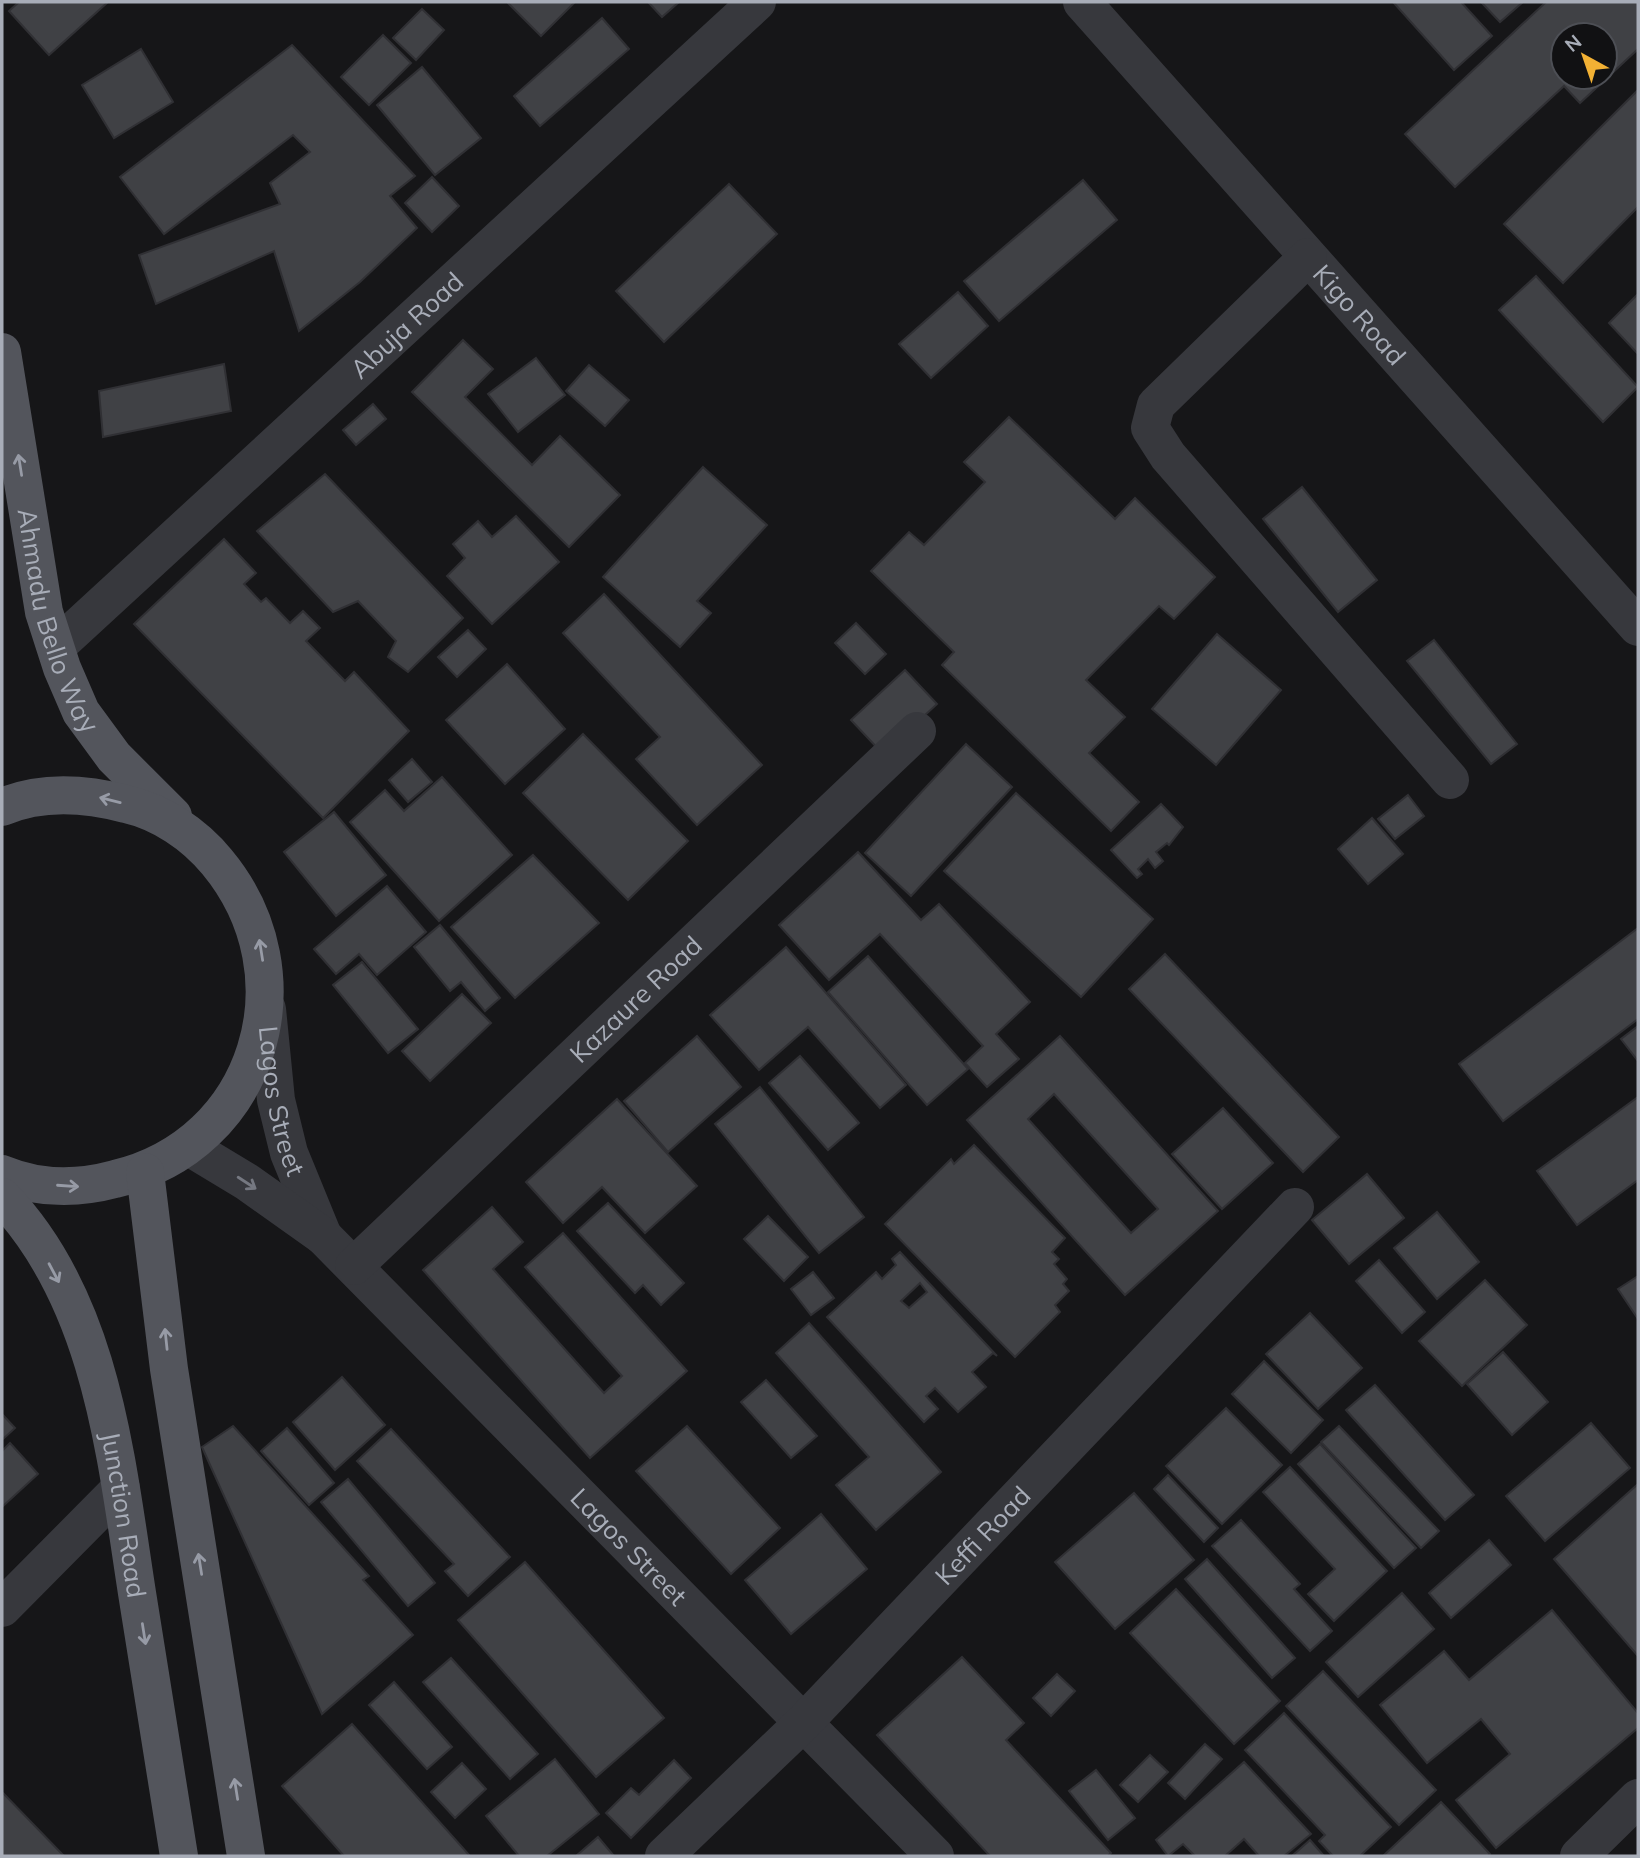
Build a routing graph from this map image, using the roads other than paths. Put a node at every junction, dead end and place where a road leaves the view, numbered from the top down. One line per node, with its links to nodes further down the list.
1 (757, 2): 6 (street, Abuja Road)
2 (1082, 2): 3 (street, Kigo Road)
3 (1308, 257): 5 (street, Kigo Road); 8 (street)
4 (2, 352): 6 (main road, Ahmadu Bello Way, one-way to 4)
5 (1638, 627)
6 (56, 647): 10 (main road, Ahmadu Bello Way)
7 (917, 731): 18 (street, Kazaure Road)
8 (1450, 780)
9 (2, 807): 10 (main road, one-way to 9)
10 (202, 844): 11 (main road, one-way to 10)
11 (266, 1001): 12 (main road); 17 (street, Lagos Street)
12 (189, 1147): 13 (main road); 17 (street, Lagos Street, one-way to 17)
13 (145, 1172): 14 (main road, one-way to 13); 24 (main road, one-way to 13)
14 (2, 1174)
15 (2, 1197): 19 (main road, Junction Road, one-way to 19)
16 (1295, 1207): 21 (street, Keffi Road)
17 (323, 1236): 18 (street, Lagos Street)
18 (354, 1266): 21 (street, Lagos Street)
19 (121, 1488): 20 (street); 23 (main road, Junction Road, one-way to 23)
20 (2, 1608)
21 (803, 1723): 25 (street, Keffi Road); 26 (street, Lagos Street)
22 (1638, 1798): 27 (street)
23 (178, 1856)
24 (246, 1856)
25 (664, 1856)
26 (935, 1856)
27 (1579, 1856)

